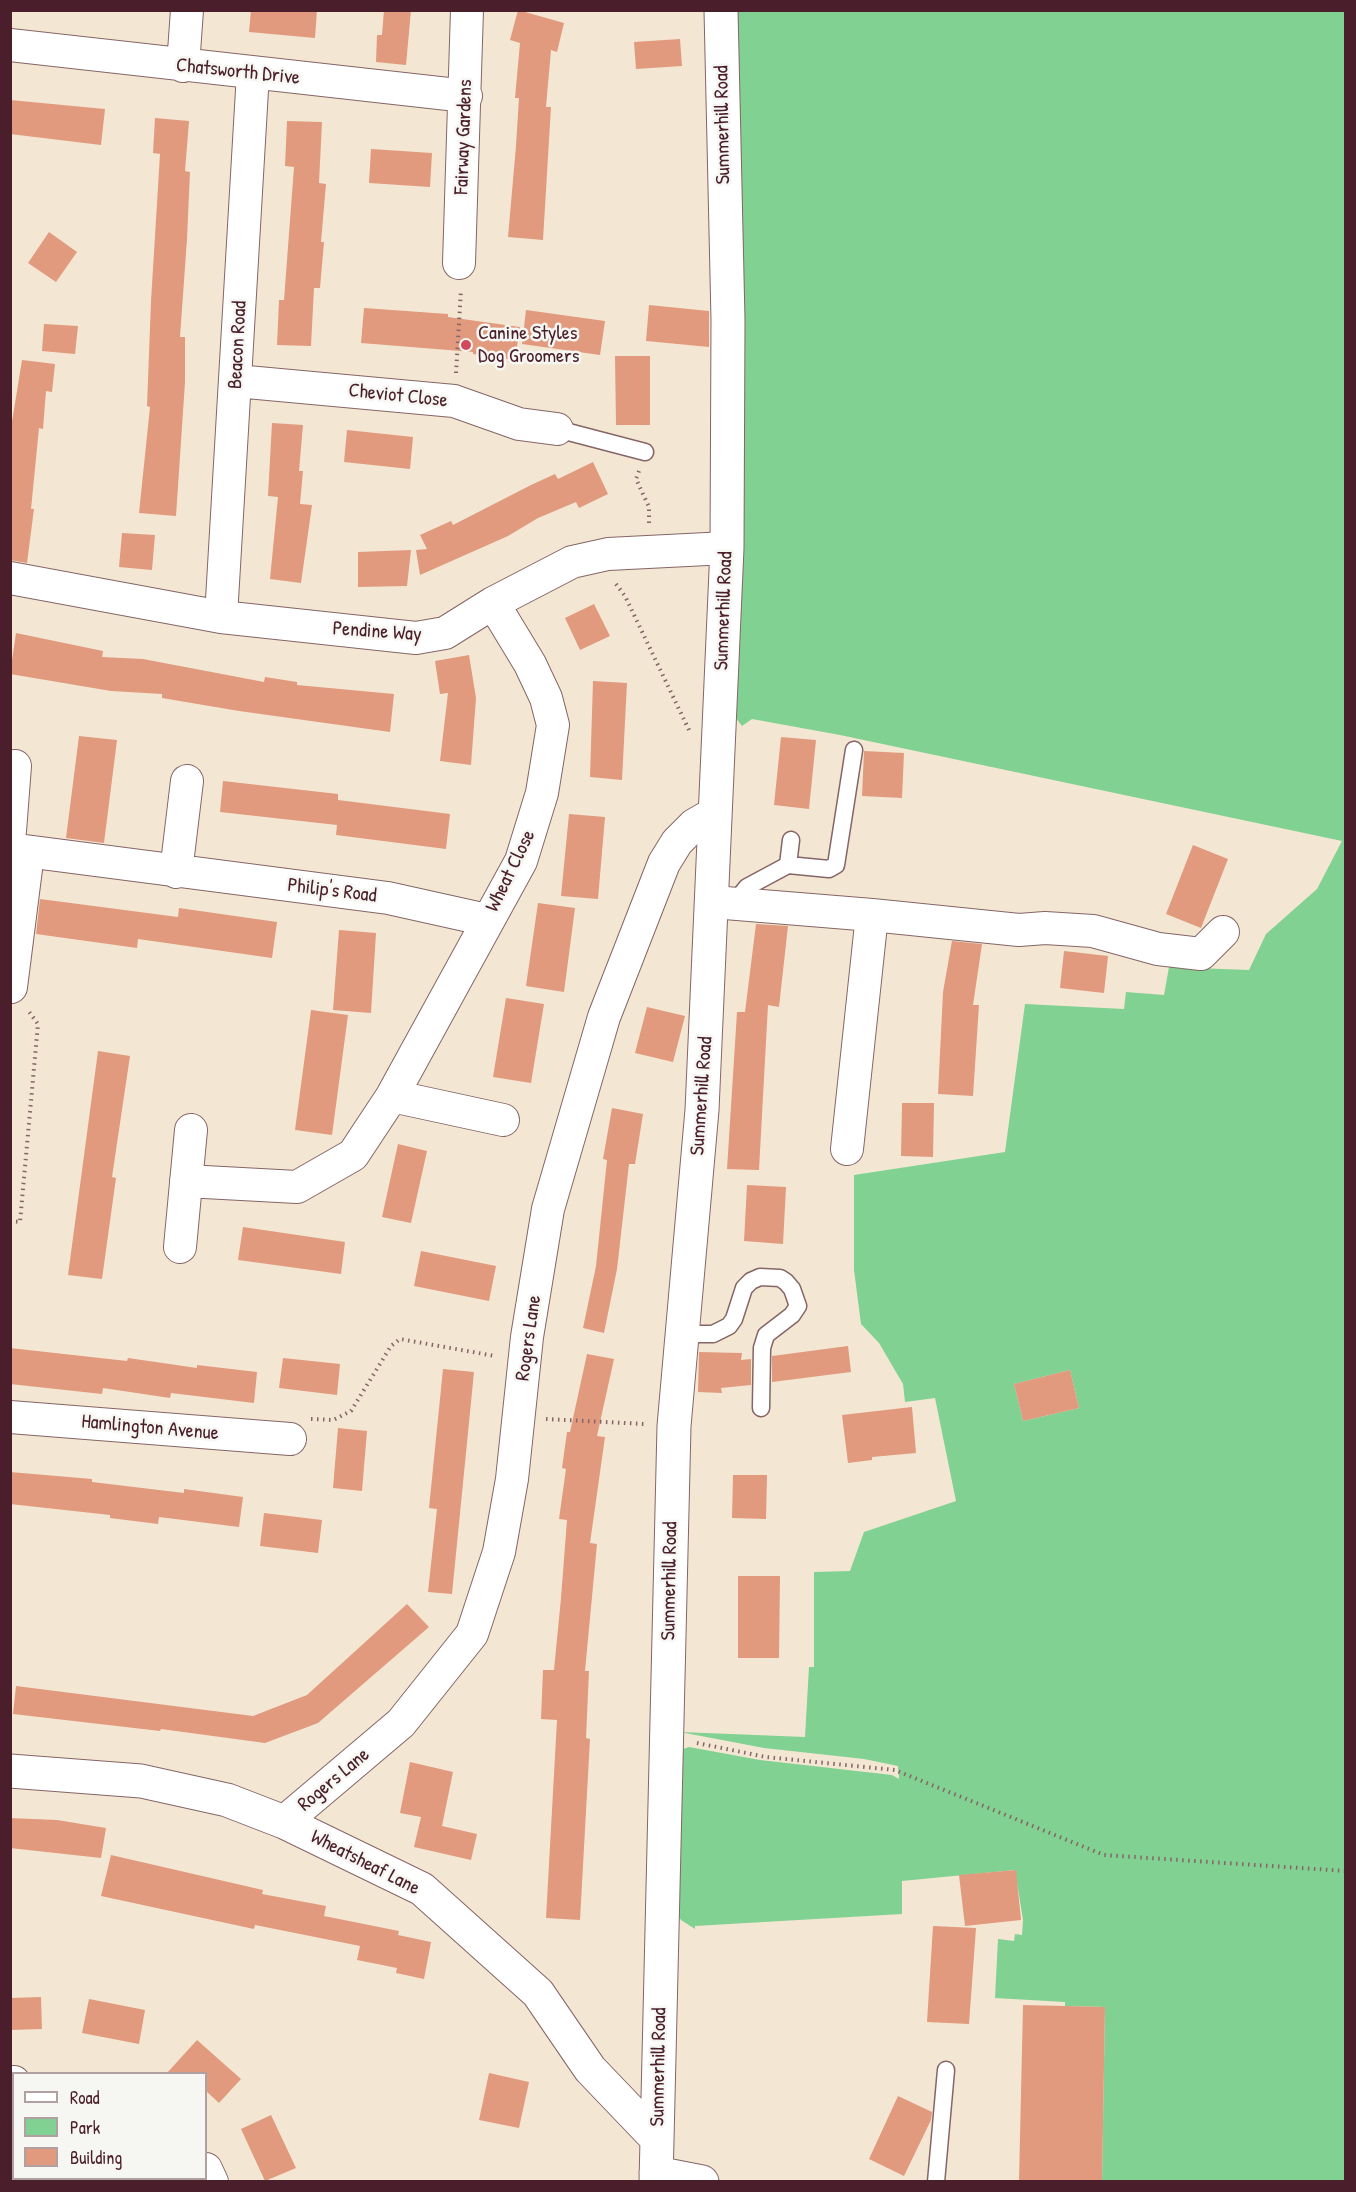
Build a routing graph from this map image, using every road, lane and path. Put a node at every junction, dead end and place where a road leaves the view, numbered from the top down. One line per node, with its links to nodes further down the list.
1 (187, 10): 5 (street)
2 (467, 10): 7 (street, Fairway Gardens)
3 (721, 10): 13 (street, Summerhill Road)
4 (10, 45): 5 (street, Chatsworth Drive)
5 (183, 66): 6 (street, Chatsworth Drive)
6 (253, 73): 7 (street, Chatsworth Drive); 9 (street, Beacon Road)
7 (466, 96): 8 (street, Fairway Gardens)
8 (459, 263): 10 (path)
9 (236, 381): 10 (street, Cheviot Close); 18 (street, Beacon Road)
10 (454, 401): 11 (street, Cheviot Close)
11 (557, 429): 12 (lane)
12 (645, 452): 14 (path)
13 (727, 548): 14 (street, Pendine Way); 20 (street, Summerhill Road)
14 (648, 551): 15 (street, Pendine Way)
15 (597, 556): 17 (street, Pendine Way); 20 (path)
16 (10, 578): 18 (street, Pendine Way)
17 (493, 603): 18 (street, Pendine Way); 30 (street, Wheat Close)
18 (221, 617)
19 (854, 750): 26 (lane)
20 (717, 765): 23 (street, Summerhill Road)
21 (15, 766): 25 (street)
22 (187, 781): 27 (street)
23 (715, 813): 28 (street, Summerhill Road); 41 (street, Rogers Lane)
24 (791, 840): 26 (lane)
25 (16, 844): 27 (street, Philip's Road); 32 (street)
26 (788, 865): 28 (lane)
27 (176, 872): 30 (street, Philip's Road)
28 (723, 903): 29 (street); 40 (street, Summerhill Road)
29 (872, 915): 31 (street); 36 (street)
30 (487, 920): 33 (street, Wheat Close)
31 (1223, 932)
32 (11, 987): 38 (path)
33 (392, 1096): 34 (street); 37 (street, Wheat Close)
34 (503, 1120)
35 (191, 1130): 37 (street)
36 (848, 1149)
37 (186, 1181): 39 (street)
38 (10, 1221)
39 (180, 1247)
40 (682, 1334): 42 (lane); 45 (street, Summerhill Road)
41 (524, 1362): 44 (street, Rogers Lane); 46 (path)
42 (761, 1408)
43 (10, 1417): 46 (street, Hamlington Avenue)
44 (519, 1417): 45 (path); 49 (street, Rogers Lane)
45 (674, 1426): 47 (street, Summerhill Road)
46 (290, 1439)
47 (666, 1744): 50 (path); 52 (street, Summerhill Road)
48 (10, 1771): 49 (street, Wheatsheaf Lane)
49 (284, 1822): 52 (street, Wheatsheaf Lane)
50 (1346, 1871)
51 (946, 2070): 55 (lane)
52 (657, 2139): 53 (street, Summerhill Road)
53 (656, 2177): 54 (street)
54 (702, 2181)
55 (936, 2181)

